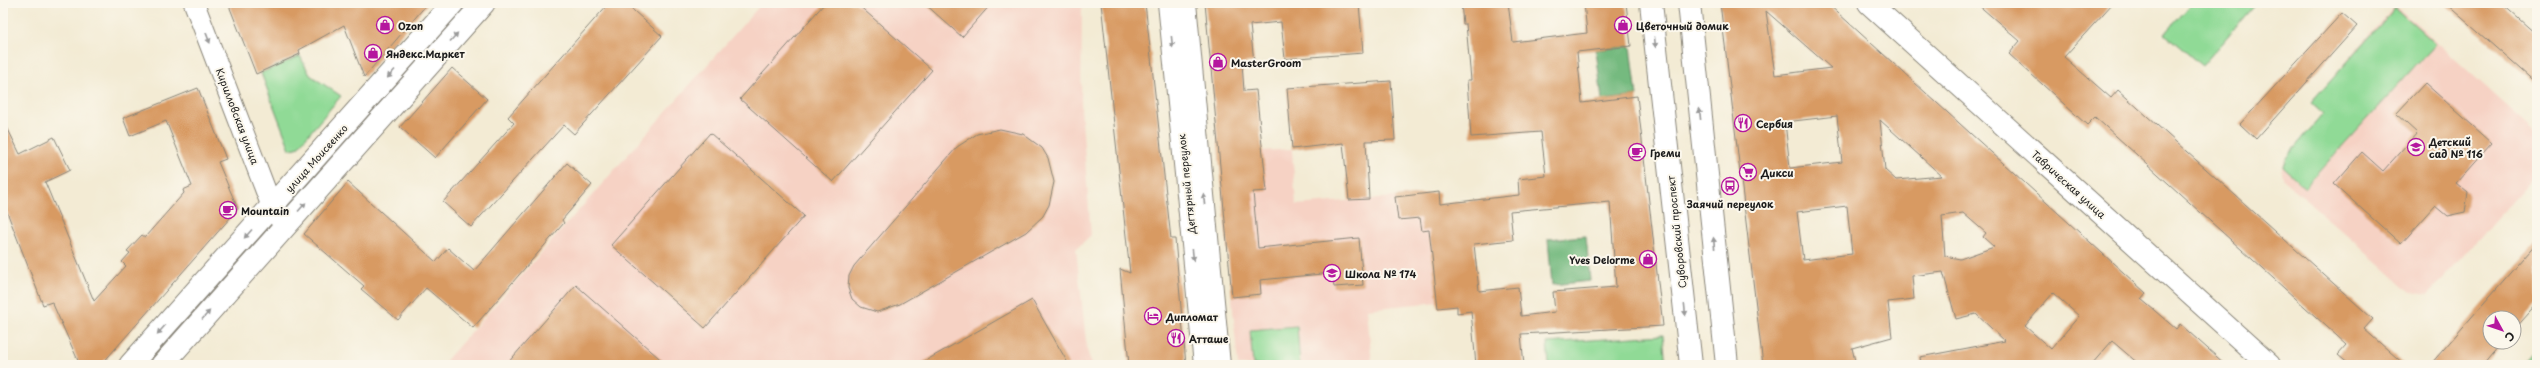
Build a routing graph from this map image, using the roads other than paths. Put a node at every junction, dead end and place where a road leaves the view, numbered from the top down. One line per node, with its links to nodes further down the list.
1 (194, 3): 9 (street, Кирилловская улица, one-way to 9)
2 (454, 3): 9 (street, улица Моисеенко, one-way to 9)
3 (484, 3): 10 (street, one-way to 3)
4 (1168, 3): 13 (street, Дегтярный переулок, one-way to 13)
5 (1186, 3): 14 (street, Дегтярный переулок, one-way to 5)
6 (1651, 3): 15 (street, Суворовский проспект, one-way to 15)
7 (1689, 3): 16 (street, one-way to 7)
8 (1869, 3): 17 (street, Таврическая улица)
9 (272, 207): 10 (street, Кирилловская улица); 11 (street, улица Моисеенко, one-way to 11)
10 (285, 227): 12 (street, one-way to 10)
11 (130, 365)
12 (162, 365)
13 (1204, 365)
14 (1220, 365)
15 (1691, 365)
16 (1727, 365)
17 (2269, 365)

